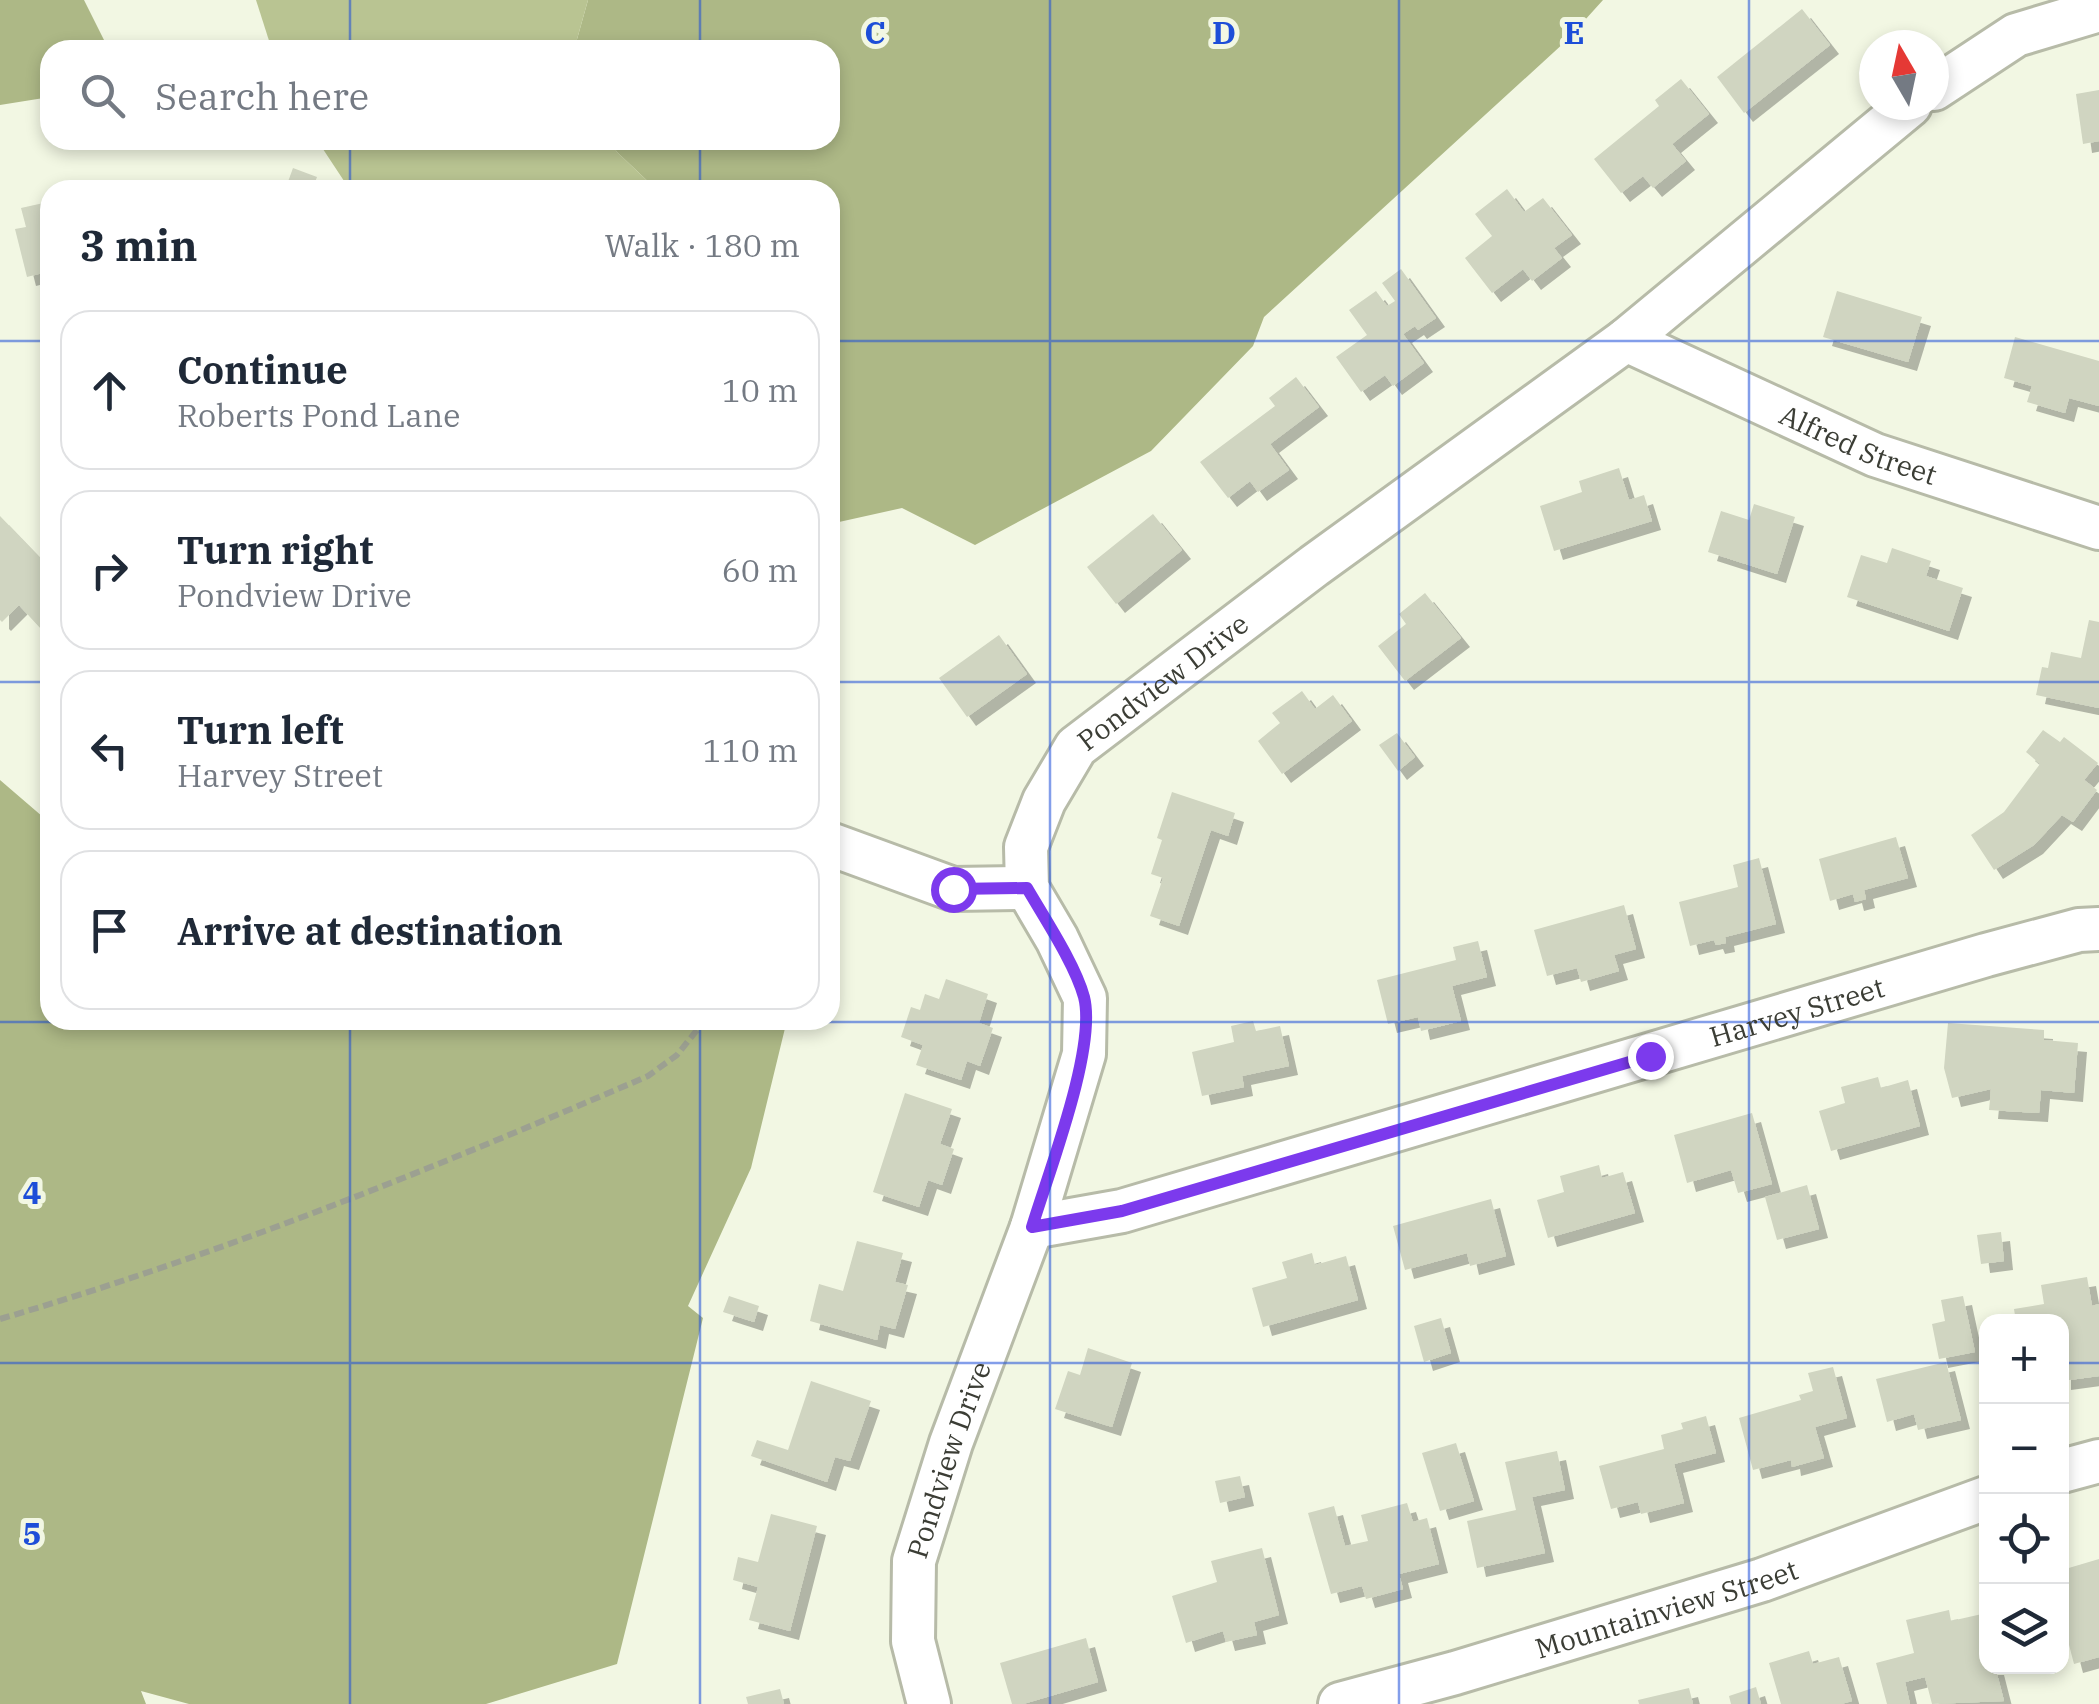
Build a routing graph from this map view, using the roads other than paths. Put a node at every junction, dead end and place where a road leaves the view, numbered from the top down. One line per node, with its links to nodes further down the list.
1 (2099, 10): 2 (street)
2 (1949, 78)
3 (1892, 120): 4 (street, Pondview Drive)
4 (1626, 340): 5 (street, Alfred Street); 7 (street, Pondview Drive)
5 (2099, 528)
6 (840, 848): 7 (street)
7 (1027, 888): 9 (street, Pondview Drive)
8 (2099, 930): 9 (street, Harvey Street)
9 (1032, 1227): 13 (street, Pondview Drive)
10 (2099, 1461): 11 (street)
11 (2069, 1469)
12 (1979, 1501): 14 (street, Mountainview Street)
13 (929, 1704)
14 (1340, 1704)

